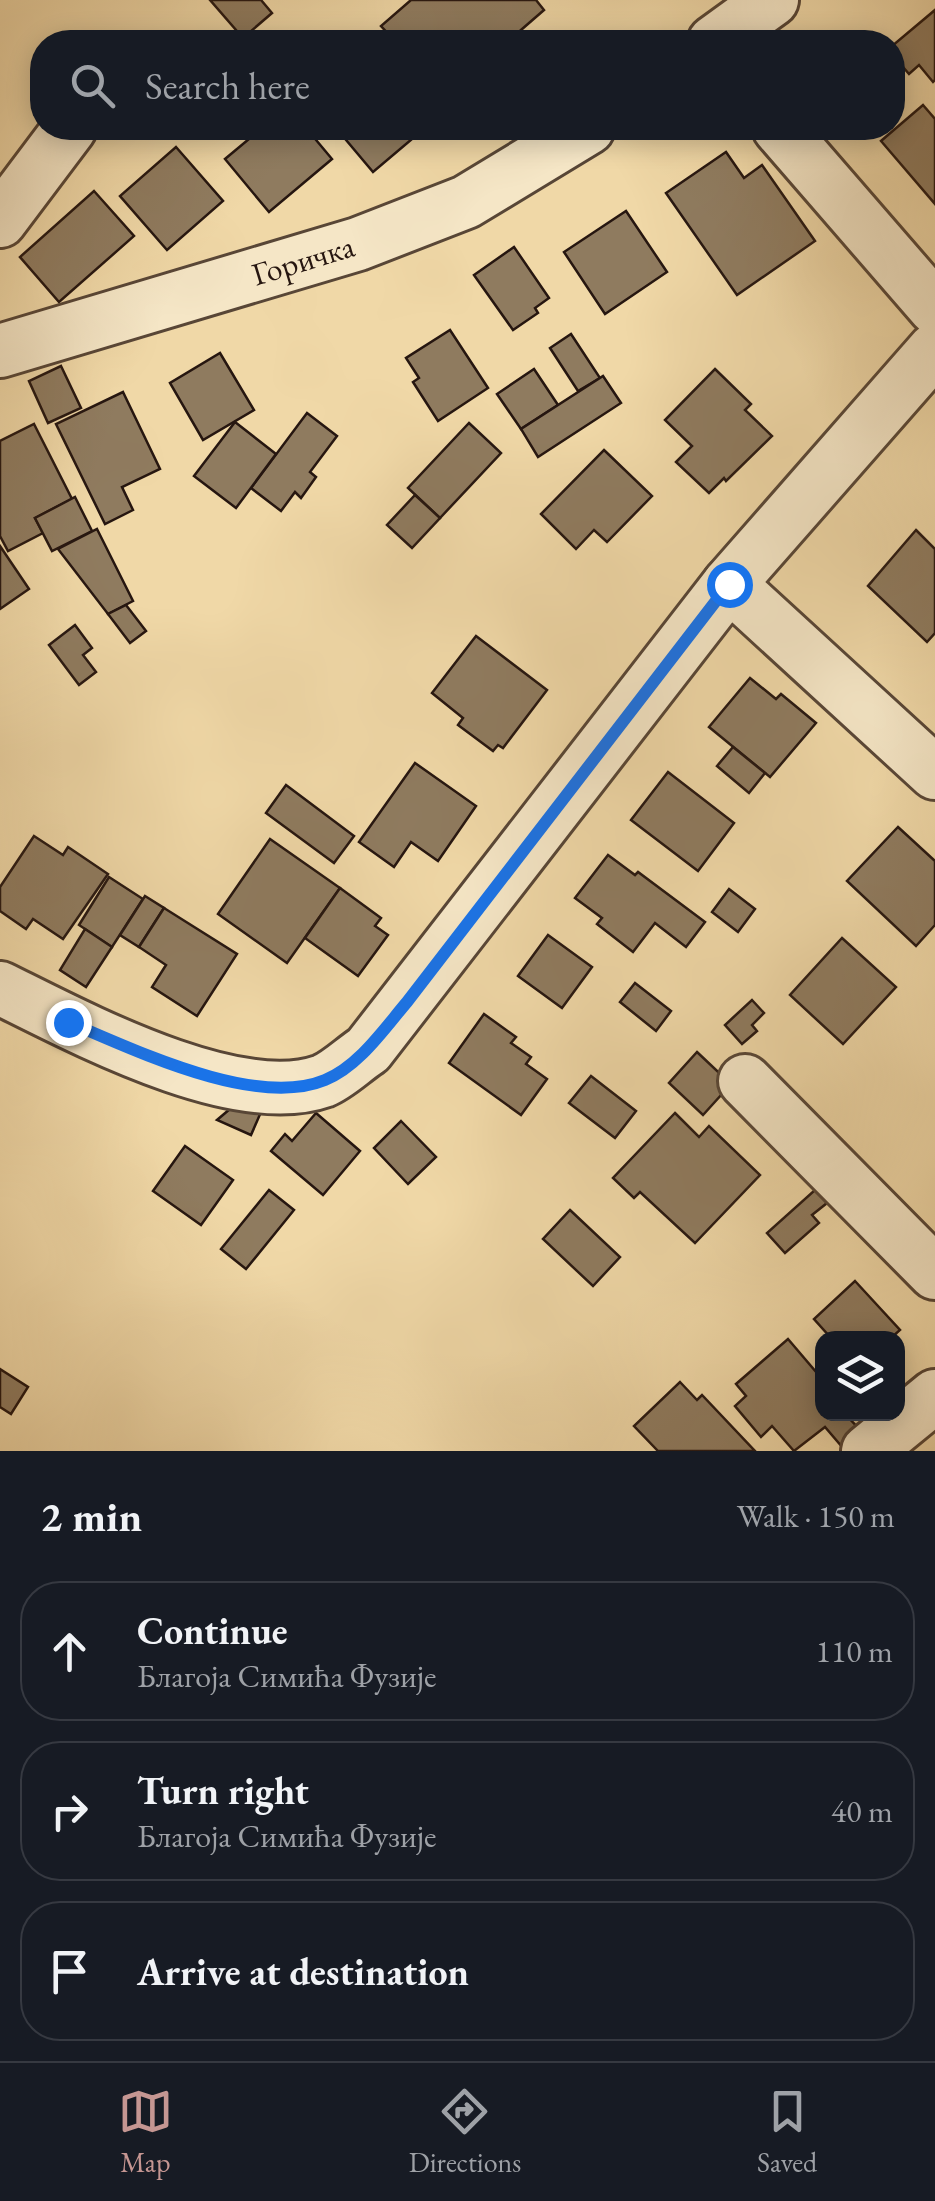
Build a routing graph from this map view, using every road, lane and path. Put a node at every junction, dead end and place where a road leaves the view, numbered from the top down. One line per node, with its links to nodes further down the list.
1 (772, 0): 2 (street)
2 (731, 30)
3 (61, 140): 6 (street)
4 (568, 140): 9 (street, Горичка)
5 (788, 140): 7 (street)
6 (0, 220)
7 (935, 308)
8 (935, 349): 10 (street)
9 (0, 351)
10 (729, 584): 11 (street); 12 (street)
11 (935, 773)
12 (0, 988)
13 (745, 1081): 14 (street)
14 (935, 1273)
15 (935, 1396): 16 (street)
16 (868, 1451)

